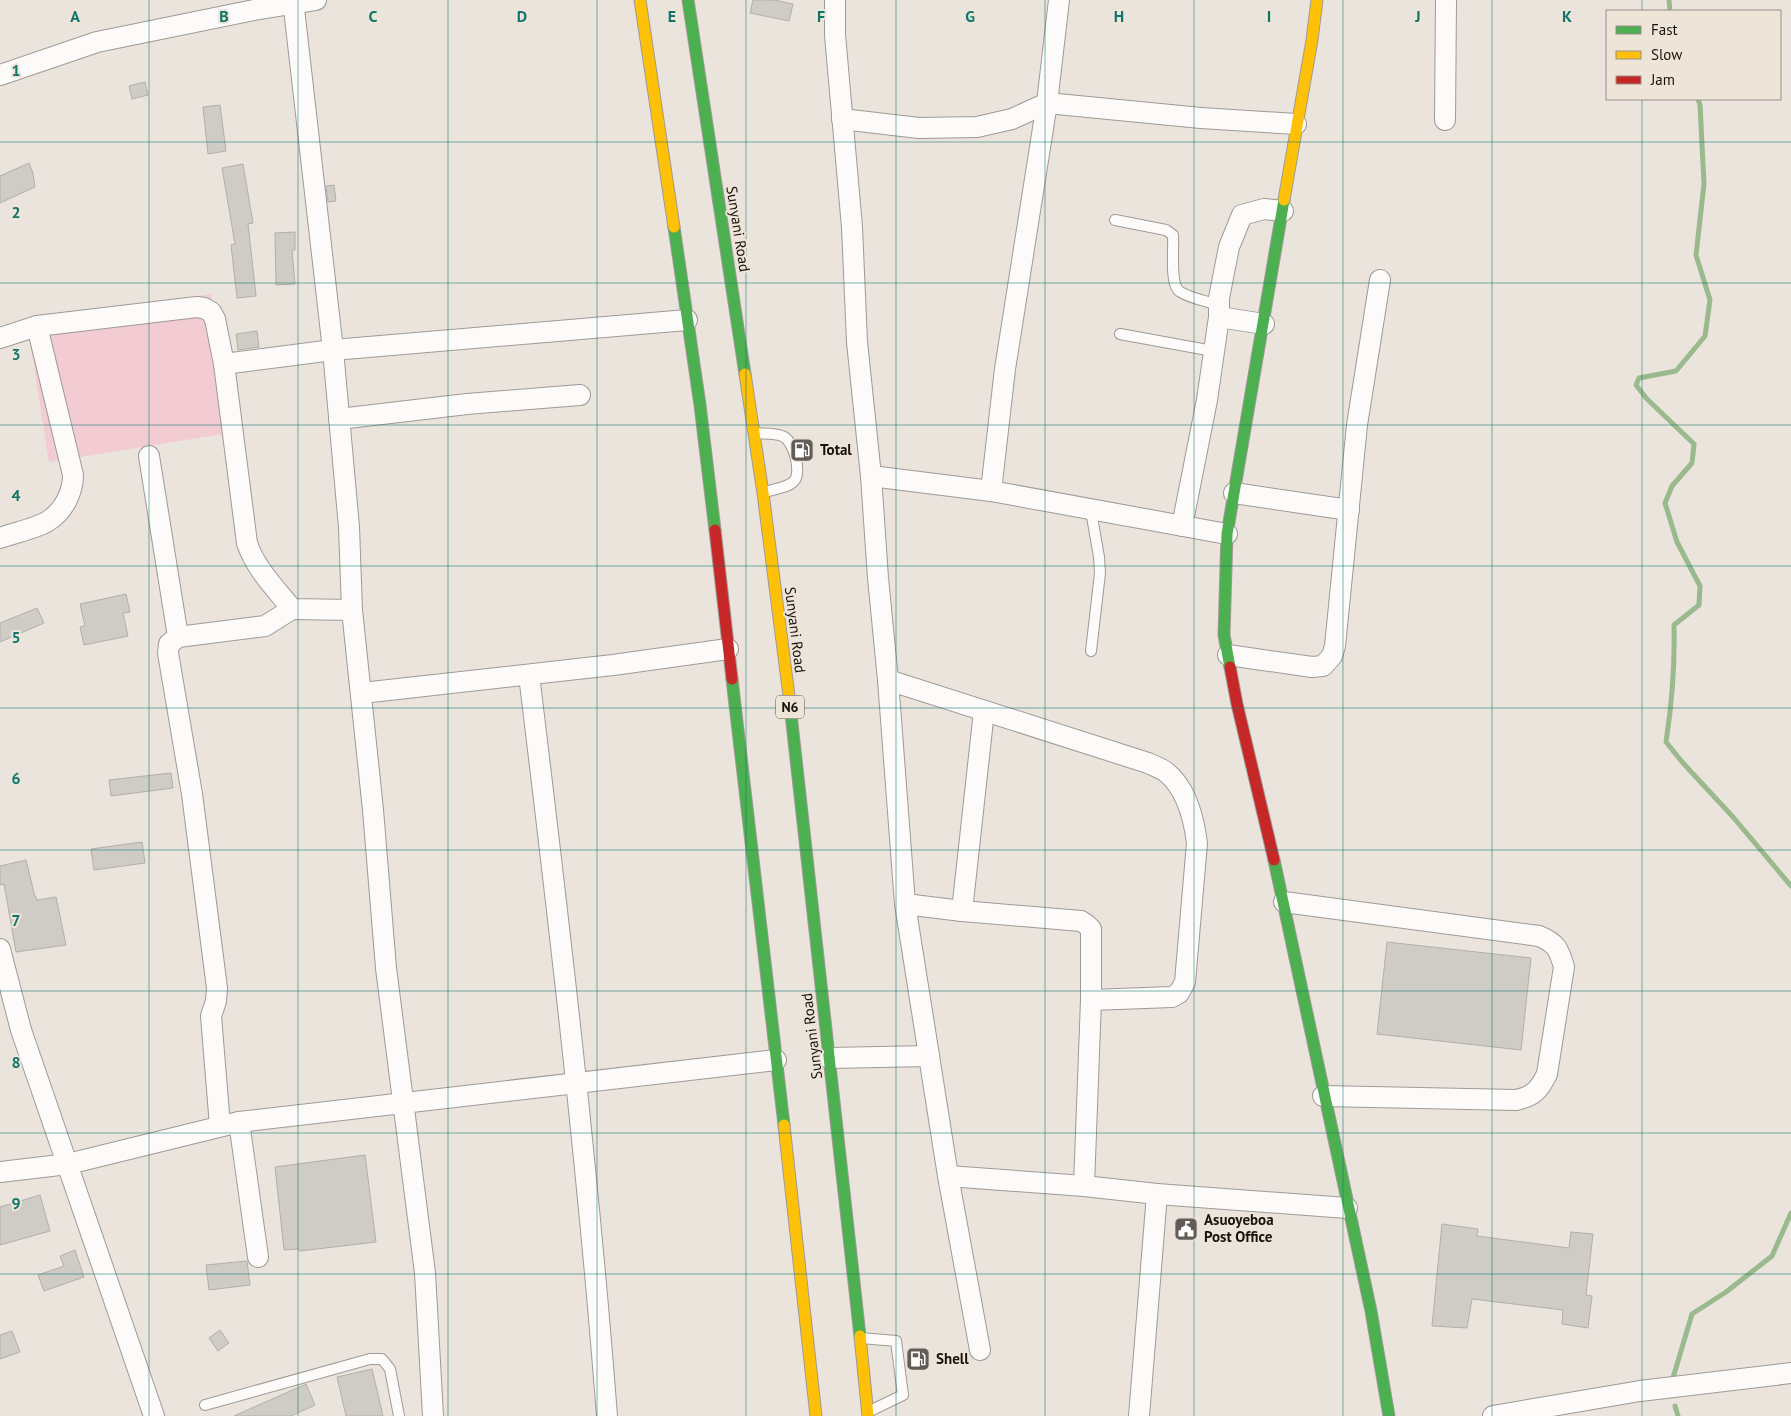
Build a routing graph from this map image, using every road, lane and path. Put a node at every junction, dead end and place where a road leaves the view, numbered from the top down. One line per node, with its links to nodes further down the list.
1 (316, 0): 8 (street)
2 (640, 0): 18 (main road)
3 (688, 0): 28 (main road, Sunyani Road / N6)
4 (835, 0): 11 (street)
5 (1059, 0): 10 (street)
6 (1317, 0): 13 (main road)
7 (1446, 0): 12 (street)
8 (293, 2): 9 (street); 23 (street)
9 (0, 75)
10 (1047, 103): 11 (street); 13 (street); 31 (street)
11 (842, 119): 30 (street)
12 (1445, 120)
13 (1296, 124): 14 (main road)
14 (1282, 212): 17 (street); 19 (main road)
15 (1115, 220): 17 (lane)
16 (1380, 280): 35 (street)
17 (1219, 311): 19 (street); 24 (street)
18 (687, 320): 23 (street); 42 (main road)
19 (1264, 324): 33 (main road)
20 (38, 326): 22 (street); 25 (street); 38 (street)
21 (1120, 334): 24 (lane)
22 (0, 338)
23 (333, 350): 25 (street); 27 (street)
24 (1213, 350): 36 (street)
25 (224, 364): 39 (street)
26 (580, 395): 27 (street)
27 (339, 419): 40 (street)
28 (754, 433): 32 (main road, Sunyani Road / N6); 32 (lane)
29 (149, 456): 41 (street)
30 (871, 476): 31 (street); 46 (street)
31 (991, 491): 34 (street)
32 (763, 493): 55 (main road, Sunyani Road / N6)
33 (1234, 493): 35 (street); 37 (main road)
34 (1091, 510): 36 (street); 43 (lane)
35 (1349, 510): 44 (street)
36 (1182, 526): 37 (street)
37 (1227, 534): 44 (main road)
38 (0, 538)
39 (292, 610): 40 (street); 41 (street)
40 (352, 610): 47 (street)
41 (178, 637): 60 (street)
42 (728, 649): 45 (street); 56 (main road)
43 (1091, 650)
44 (1228, 655): 49 (main road)
45 (529, 675): 47 (street); 57 (street)
46 (888, 680): 48 (street); 50 (street)
47 (362, 693): 59 (street)
48 (984, 711): 51 (street); 53 (street)
49 (1284, 902): 58 (main road); 58 (street)
50 (905, 904): 51 (street); 54 (street)
51 (962, 911): 53 (street)
52 (0, 949): 61 (street)
53 (1091, 1000): 64 (street)
54 (929, 1056): 55 (street); 63 (street)
55 (829, 1058): 68 (main road, Sunyani Road / N6)
56 (776, 1060): 57 (street); 77 (main road)
57 (577, 1084): 59 (street); 76 (street)
58 (1323, 1096): 66 (main road)
59 (403, 1102): 60 (street); 75 (street)
60 (229, 1124): 61 (street); 67 (street)
61 (68, 1164): 62 (street); 73 (street)
62 (0, 1172)
63 (948, 1176): 64 (street); 69 (street)
64 (1084, 1186): 65 (street)
65 (1157, 1194): 66 (street); 78 (street)
66 (1347, 1208): 79 (main road)
67 (258, 1257)
68 (860, 1338): 72 (main road, Sunyani Road / N6); 72 (lane)
69 (980, 1350)
70 (1791, 1373): 80 (street)
71 (205, 1405): 74 (lane)
72 (867, 1414)
73 (154, 1416)
74 (399, 1416)
75 (433, 1416)
76 (607, 1416)
77 (816, 1416)
78 (1139, 1416)
79 (1389, 1416)
80 (1495, 1416)

